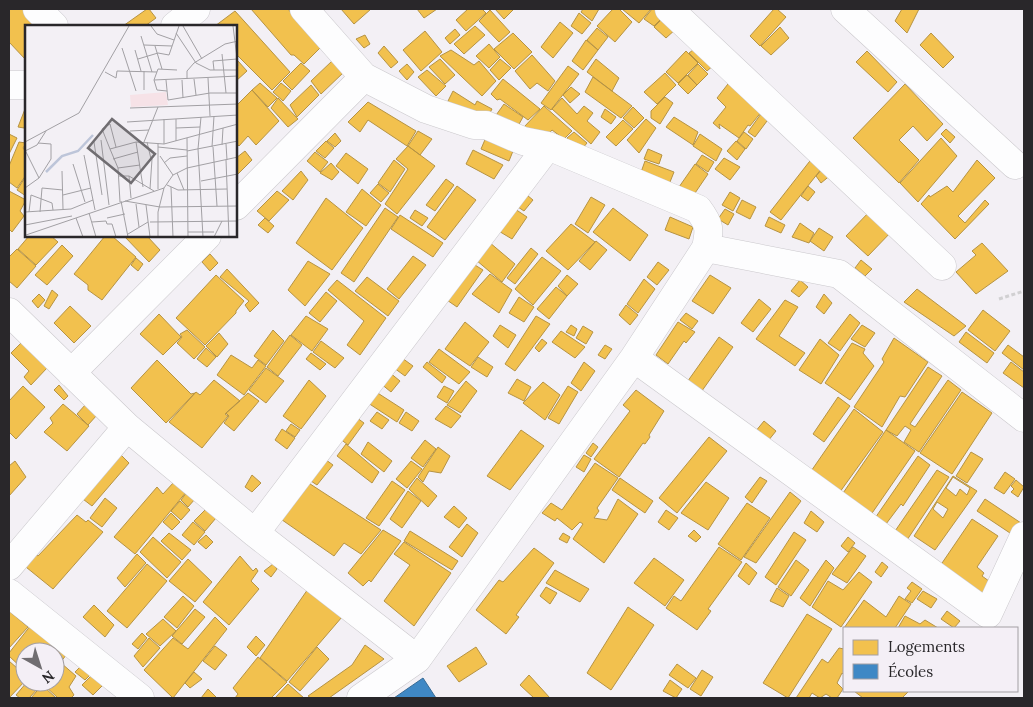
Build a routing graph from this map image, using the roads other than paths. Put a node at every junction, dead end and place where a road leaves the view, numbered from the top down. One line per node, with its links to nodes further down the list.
1 (37, 9): 6 (street)
2 (196, 9): 7 (street)
3 (304, 9): 8 (street)
4 (669, 9): 16 (street)
5 (845, 9): 12 (street)
6 (53, 25)
7 (176, 25)
8 (364, 77): 11 (street); 13 (street)
9 (9, 85): 10 (street)
10 (25, 85)
11 (548, 146): 15 (street); 22 (street)
12 (1015, 165)
13 (238, 204)
14 (205, 238): 19 (street)
15 (706, 248): 18 (street); 20 (street)
16 (942, 266)
17 (9, 312): 19 (street)
18 (634, 358): 23 (street); 26 (street)
19 (71, 373): 21 (street)
20 (1024, 418)
21 (127, 427): 22 (street); 24 (street)
22 (255, 533): 26 (street)
23 (1024, 536)
24 (9, 566)
25 (9, 593): 27 (street)
26 (417, 659): 28 (street)
27 (140, 698)
28 (361, 698)

